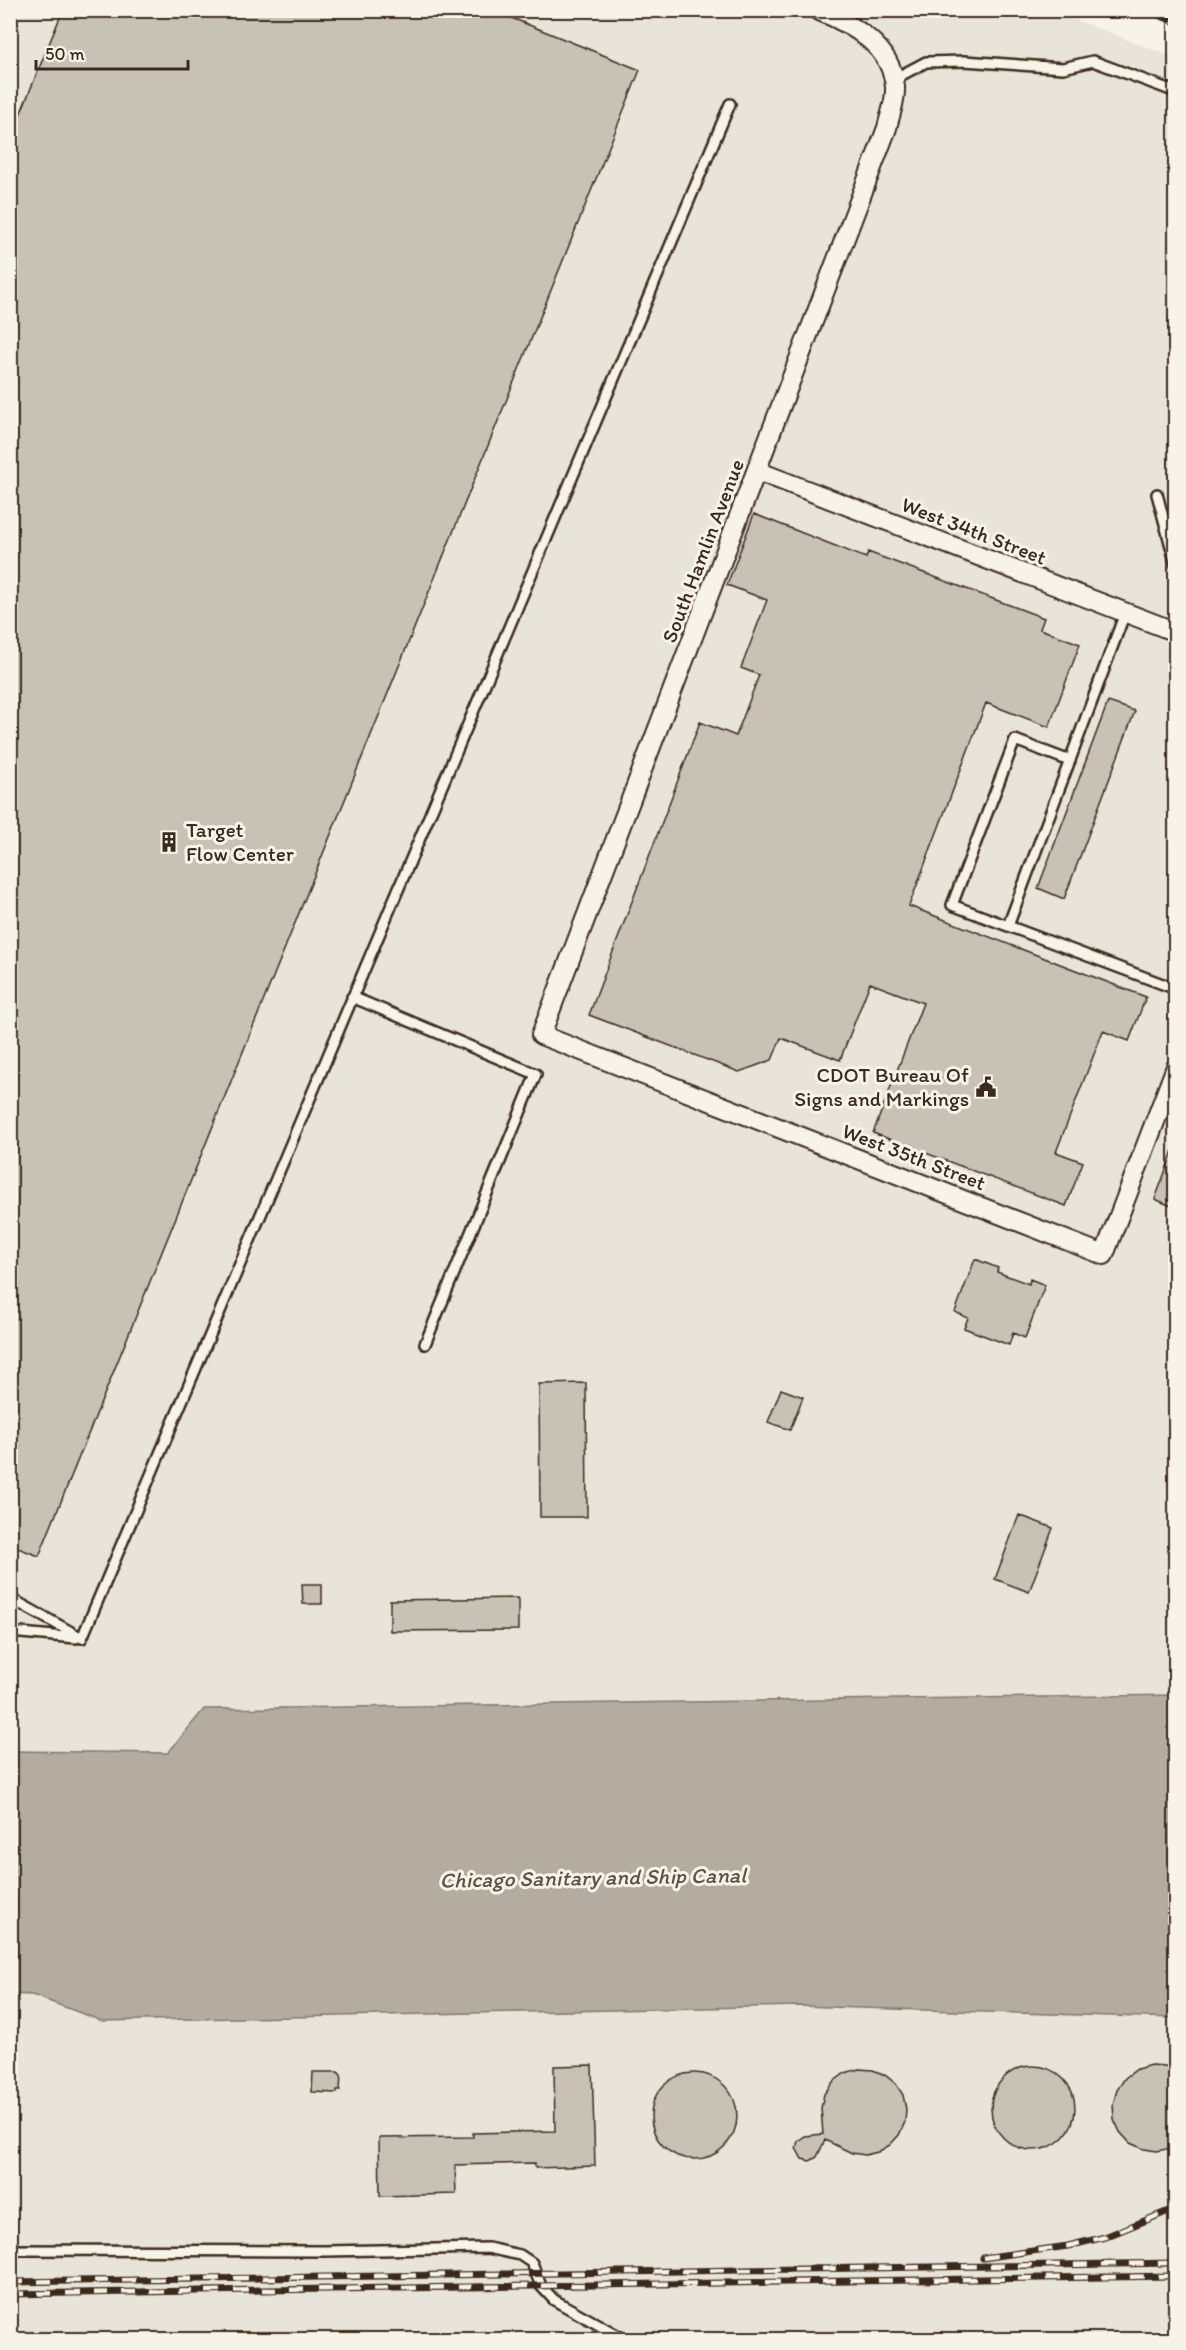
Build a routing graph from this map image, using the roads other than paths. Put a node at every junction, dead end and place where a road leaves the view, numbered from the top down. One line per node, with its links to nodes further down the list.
1 (817, 10): 2 (street)
2 (894, 79): 3 (lane); 5 (street, South Hamlin Avenue)
3 (1176, 92)
4 (730, 104): 13 (lane)
5 (757, 471): 8 (street, West 34th Street); 14 (street, South Hamlin Avenue)
6 (1157, 494): 7 (lane)
7 (1176, 565)
8 (1125, 613): 9 (street, West 34th Street); 10 (lane)
9 (1175, 630)
10 (1070, 761): 11 (lane); 11 (lane)
11 (1008, 926): 12 (lane)
12 (1176, 989)
13 (352, 998): 16 (lane); 19 (lane)
14 (541, 1035): 15 (street, West 35th Street)
15 (1176, 1067)
16 (425, 1344)
17 (10, 1598): 19 (lane)
18 (10, 1632): 19 (lane)
19 (82, 1638)
20 (10, 2250): 21 (lane)
21 (626, 2340)

